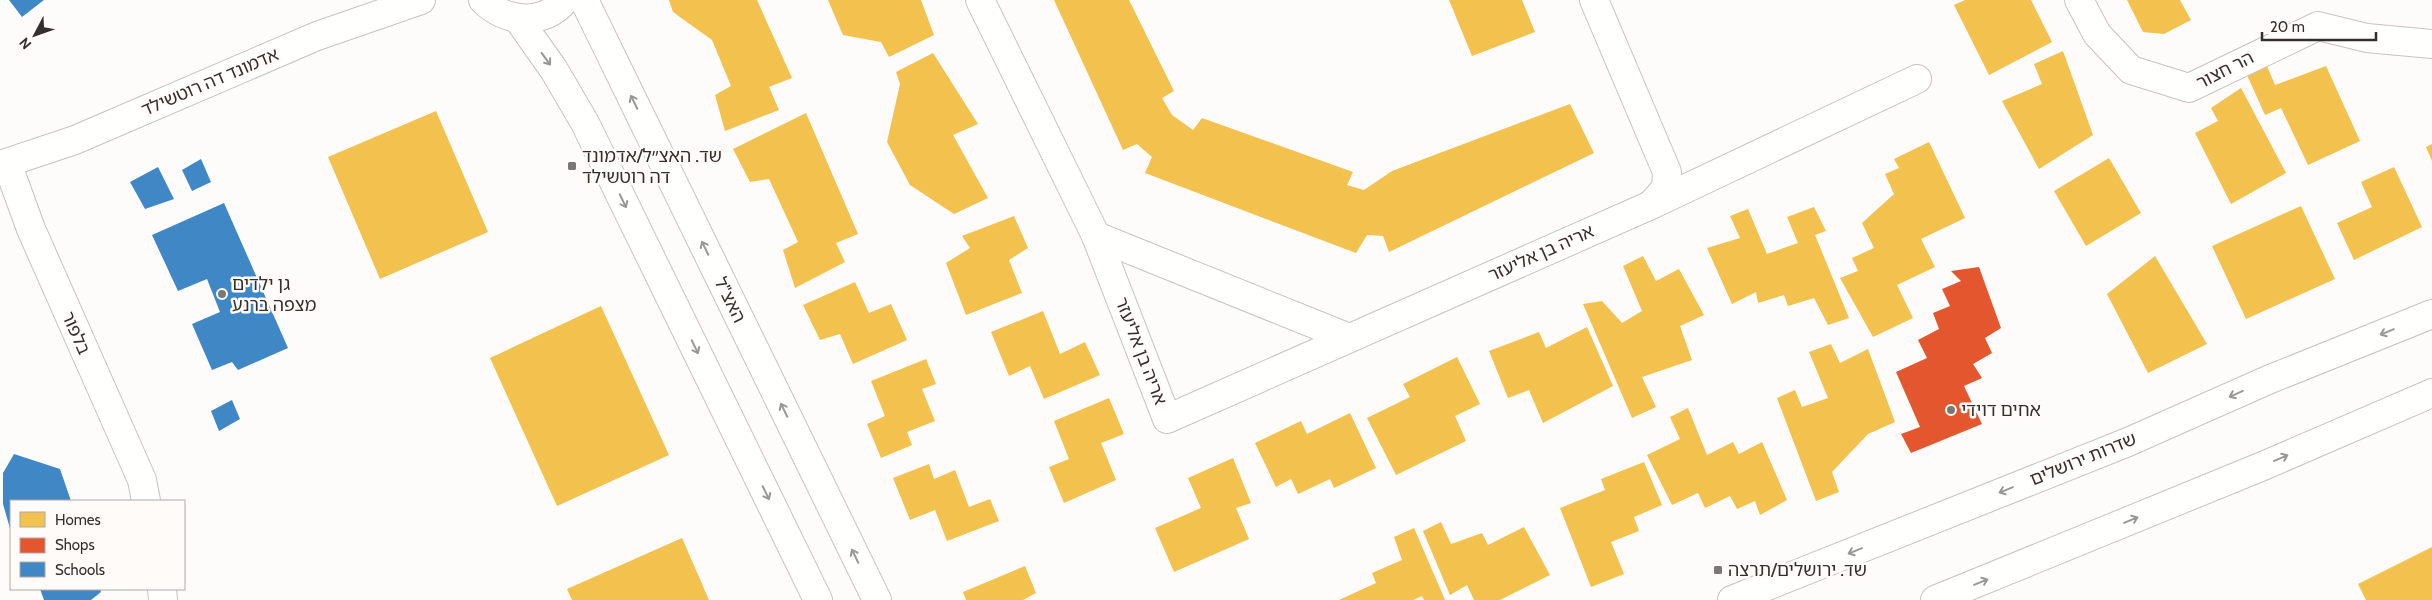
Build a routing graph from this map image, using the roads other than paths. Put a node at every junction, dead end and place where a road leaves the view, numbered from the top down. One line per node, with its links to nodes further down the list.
1 (421, 0): 11 (street, אדמונד דה רוטשילד)
2 (483, 0): 8 (street)
3 (565, 0): 8 (street)
4 (584, 0): 19 (street, האצ"ל, one-way to 4)
5 (980, 0): 13 (street, אריה בן אליעזר)
6 (1594, 0): 12 (street, אריה בן אליעזר)
7 (2079, 0): 9 (street, הר חצור)
8 (518, 19): 18 (street, one-way to 18)
9 (2432, 44)
10 (1917, 79): 12 (street, אריה בן אליעזר)
11 (4, 164): 17 (street, בלפור)
12 (1651, 205): 15 (street, אריה בן אליעזר)
13 (1096, 236): 15 (street); 15 (street, אריה בן אליעזר)
14 (2432, 314): 20 (street, שדרות ירושלים, one-way to 20)
15 (1349, 338)
16 (2432, 393): 21 (street, one-way to 16)
17 (146, 500)
18 (818, 600)
19 (877, 600)
20 (1732, 600)
21 (1936, 600)

